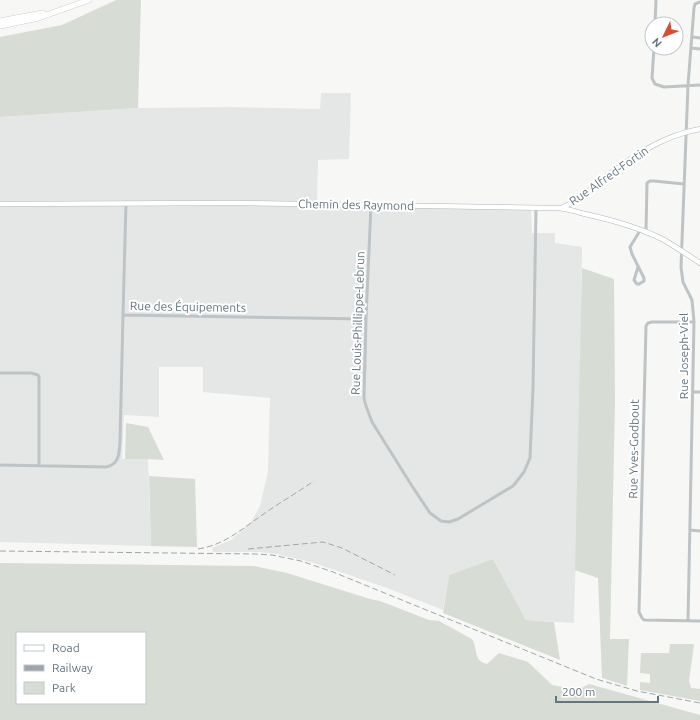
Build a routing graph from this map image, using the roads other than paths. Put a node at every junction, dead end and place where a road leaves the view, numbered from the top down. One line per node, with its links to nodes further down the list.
1 (90, 0): 4 (highway)
2 (656, 0): 5 (street)
3 (700, 2): 8 (street, Rue Joseph-Viel)
4 (71, 7): 6 (highway); 7 (highway)
5 (655, 16)
6 (0, 21)
7 (0, 26)
8 (693, 37): 9 (street); 10 (street, Rue Joseph-Viel)
9 (700, 38)
10 (691, 48): 11 (street); 13 (street, Rue Joseph-Viel)
11 (700, 49)
12 (653, 56): 13 (street)
13 (688, 85): 14 (street); 16 (street, Rue Joseph-Viel)
14 (700, 85)
15 (700, 130): 16 (street, Rue Alfred-Fortin)
16 (687, 132): 17 (street, Rue Joseph-Viel); 21 (street, Rue Alfred-Fortin)
17 (684, 184): 23 (street); 24 (street, Rue Joseph-Viel)
18 (126, 202): 19 (street, Chemin des Raymond); 20 (street, Chemin des Raymond); 27 (street, Rue des Équipements)
19 (0, 204)
20 (371, 204): 22 (street, Chemin des Raymond); 28 (street, Rue Louis-Phillippe-Lebrun)
21 (563, 207): 22 (street, Chemin des Raymond); 23 (street, Chemin des Raymond)
22 (536, 208): 28 (street, Rue Louis-Phillippe-Lebrun)
23 (643, 230): 24 (street, Chemin des Raymond); 26 (street)
24 (682, 251): 25 (street, Chemin des Raymond); 29 (street, Rue Joseph-Viel)
25 (700, 263)
26 (638, 267): 26 (street)
27 (123, 315): 28 (street, Rue des Équipements); 34 (street)
28 (366, 319)
29 (694, 322): 31 (street, Rue Joseph-Viel); 37 (street, Rue Yves-Godbout)
30 (0, 372): 34 (street)
31 (693, 392): 32 (street); 35 (street, Rue Joseph-Viel)
32 (700, 392)
33 (0, 465): 34 (street)
34 (39, 465)
35 (690, 530): 36 (street); 37 (street, Rue Joseph-Viel)
36 (700, 531)
37 (688, 621): 38 (street)
38 (700, 621)

